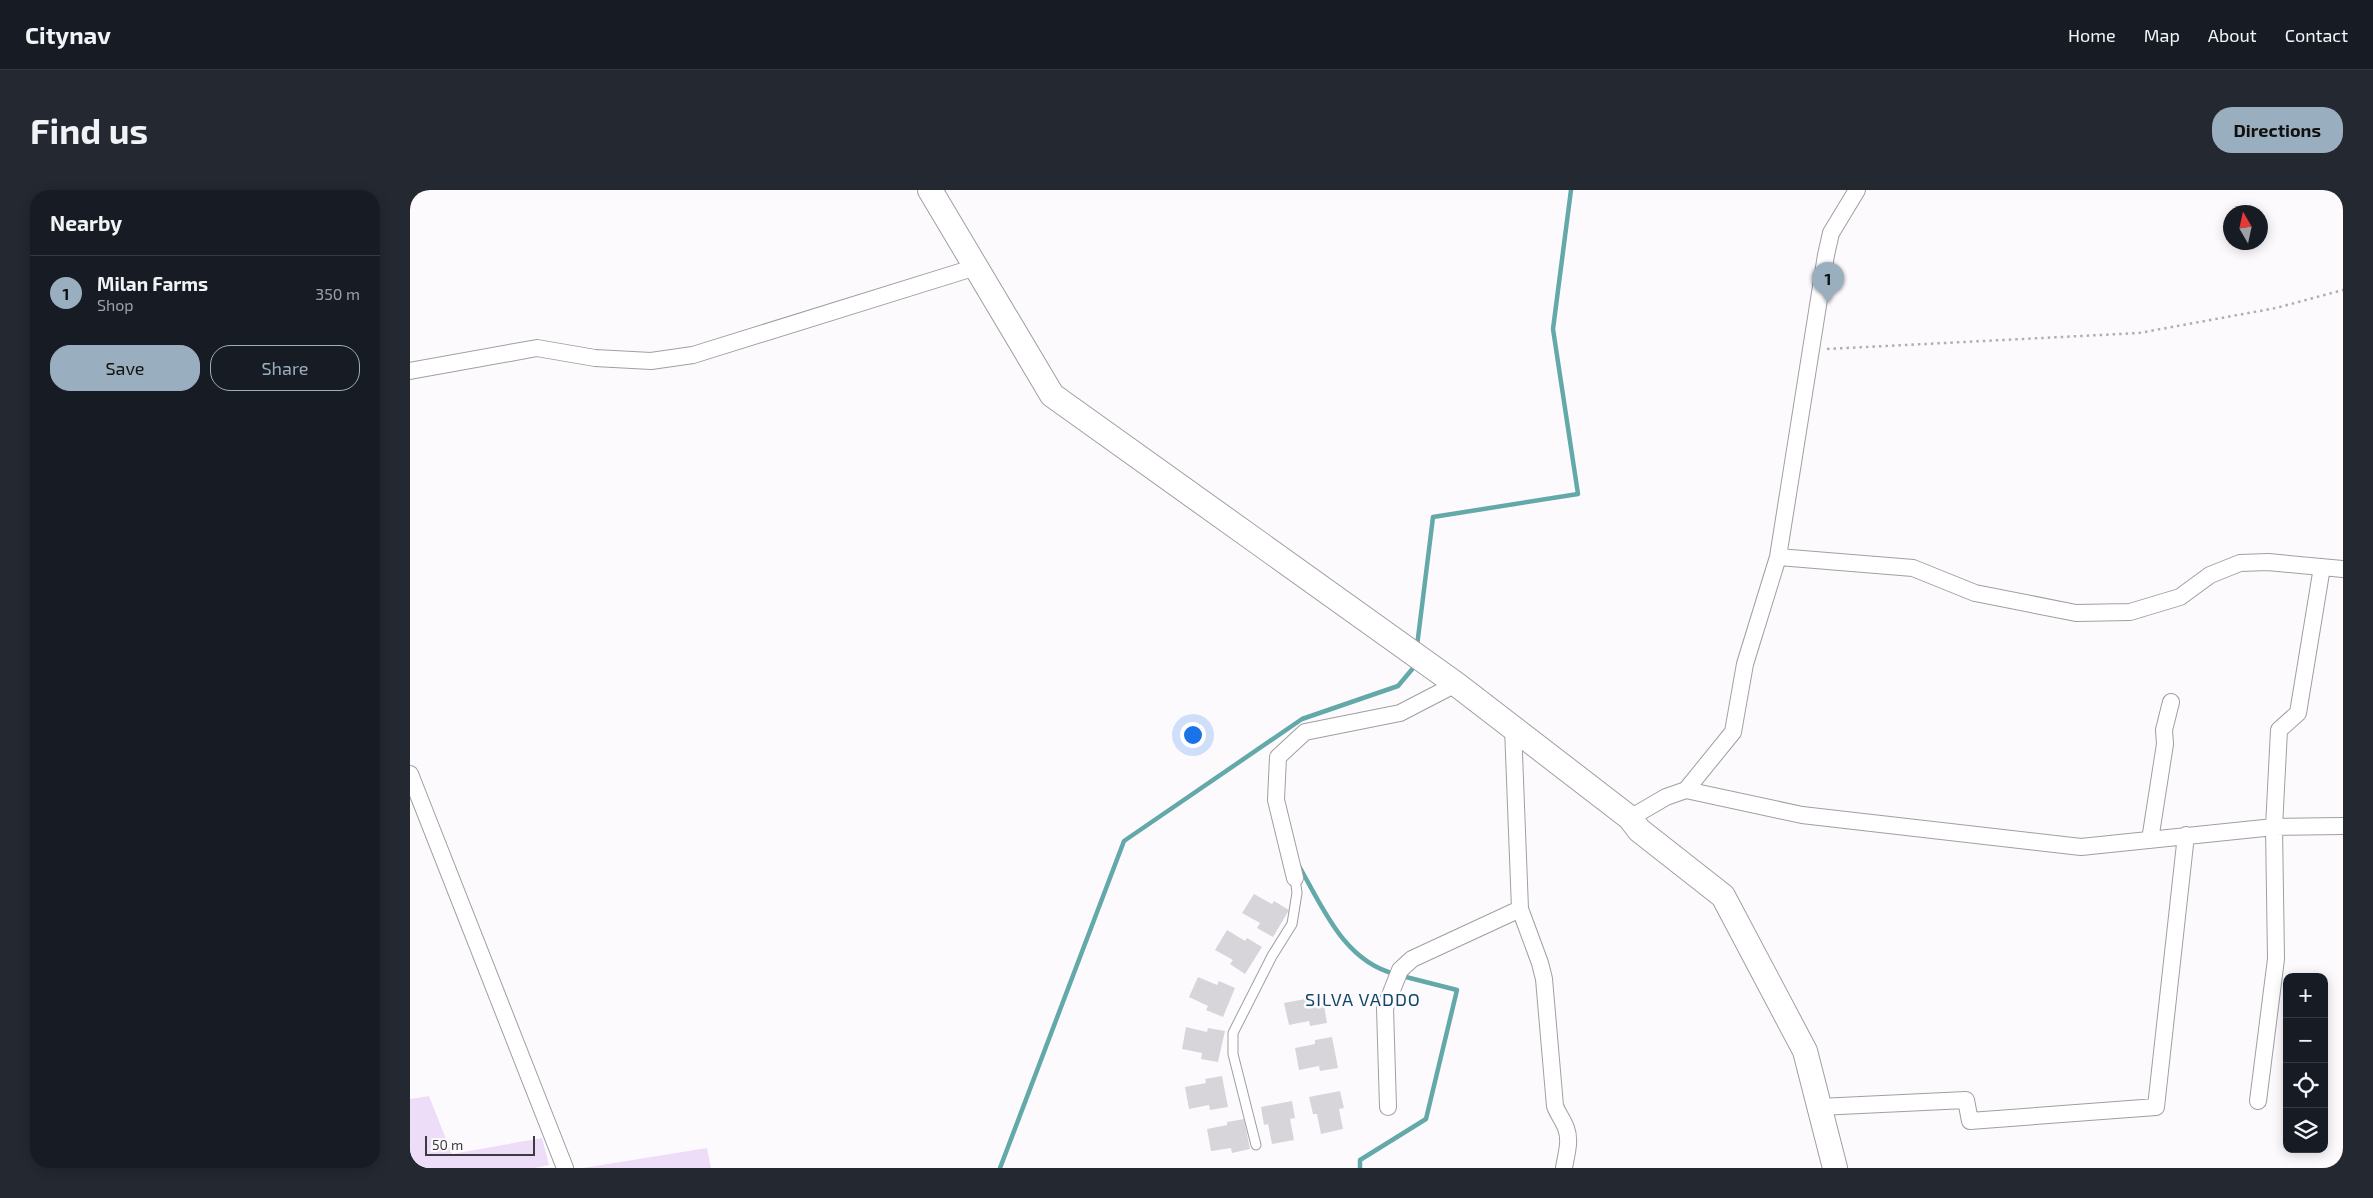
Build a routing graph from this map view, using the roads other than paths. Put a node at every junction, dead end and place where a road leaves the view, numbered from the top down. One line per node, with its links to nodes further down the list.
1 (930, 190): 3 (street)
2 (1857, 190): 5 (street)
3 (976, 267): 4 (street); 8 (street)
4 (410, 371)
5 (1778, 557): 6 (street); 12 (street)
6 (2322, 567): 7 (street); 15 (street)
7 (2343, 569)
8 (1456, 684): 10 (street); 18 (street)
9 (2171, 702): 17 (street)
10 (1513, 728): 13 (street); 19 (street)
11 (410, 774): 24 (street)
12 (1686, 790): 13 (street); 17 (street)
13 (1630, 818): 22 (street)
14 (2343, 826): 15 (street)
15 (2274, 827): 16 (street); 20 (street)
16 (2186, 835): 17 (street); 22 (street)
17 (2150, 840)
18 (1295, 878): 23 (lane)
19 (1520, 909): 21 (street); 25 (street)
20 (2258, 1101)
21 (1388, 1107)
22 (1819, 1107): 26 (street)
23 (1256, 1145)
24 (565, 1168)
25 (1564, 1168)
26 (1835, 1168)

